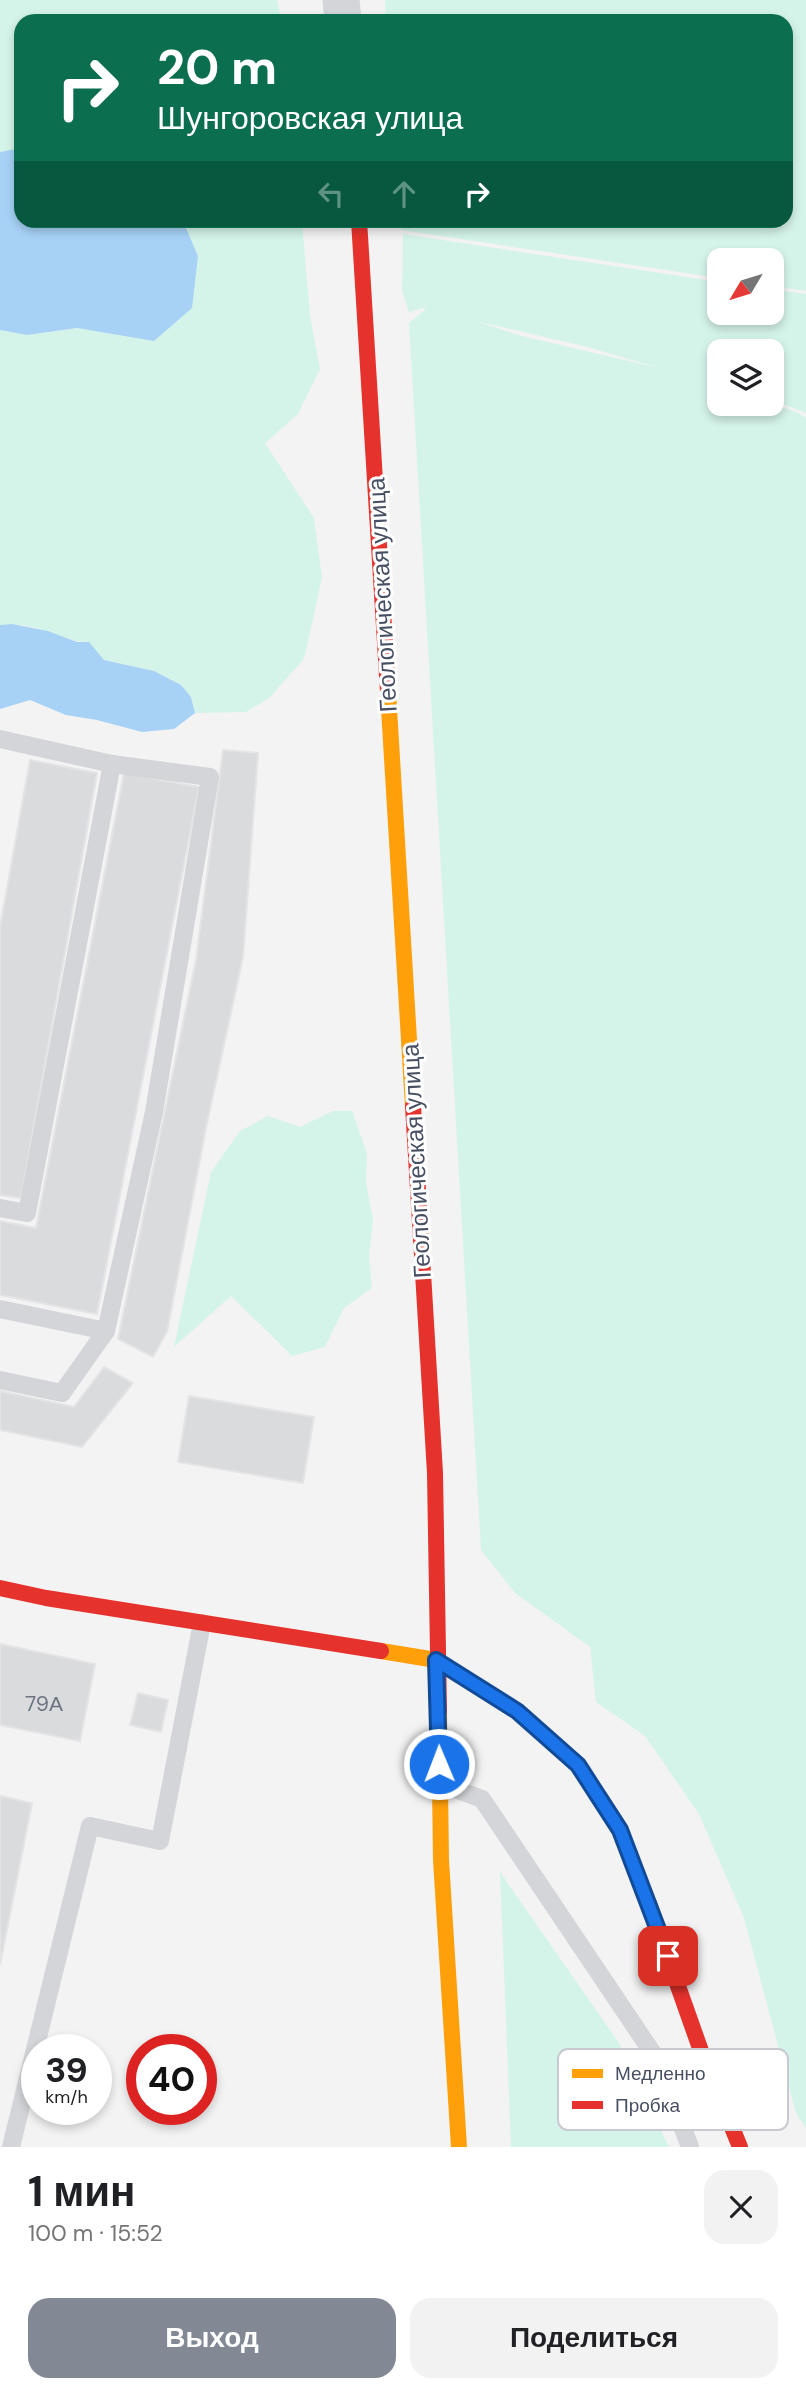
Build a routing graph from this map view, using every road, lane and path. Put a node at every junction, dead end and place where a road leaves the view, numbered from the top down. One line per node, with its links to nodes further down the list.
1 (359, 228): 10 (street, Геологическая улица)
2 (0, 739): 3 (lane)
3 (113, 764): 4 (lane); 6 (lane)
4 (0, 1208)
5 (0, 1309): 6 (lane)
6 (106, 1331): 7 (lane)
7 (0, 1380)
8 (0, 1588): 9 (street)
9 (202, 1623): 10 (street); 16 (lane)
10 (436, 1660): 11 (street, Геологическая улица); 13 (street)
11 (439, 1783): 12 (lane); 17 (street, Геологическая улица)
12 (650, 2049)
13 (700, 2049)
14 (684, 2130): 18 (lane)
15 (733, 2130): 19 (street)
16 (11, 2147)
17 (459, 2147)
18 (691, 2147)
19 (740, 2147)

